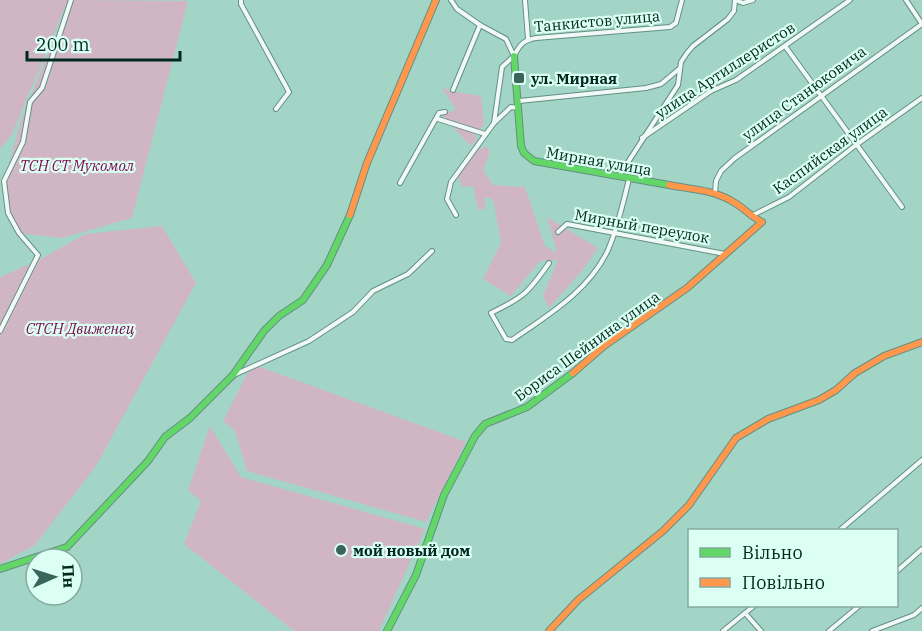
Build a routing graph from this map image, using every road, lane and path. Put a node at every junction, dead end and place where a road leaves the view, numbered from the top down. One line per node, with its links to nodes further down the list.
1 (71, 0): 41 (street)
2 (241, 0): 21 (street)
3 (436, 0): 43 (street)
4 (451, 0): 12 (street)
5 (525, 0): 13 (street)
6 (681, 0): 13 (street, Танкистов улица)
7 (736, 0): 8 (street); 16 (street)
8 (753, 0)
9 (850, 0): 14 (street, улица Артиллеристов)
10 (906, 0): 11 (street)
11 (922, 24): 18 (street, улица Станюковича)
12 (480, 25): 15 (street); 17 (street)
13 (528, 39): 15 (street, Танкистов улица)
14 (785, 46): 18 (street); 26 (street, улица Артиллеристов)
15 (514, 56): 20 (street, Мирная улица); 24 (street, Танкистов улица)
16 (680, 68): 20 (street); 26 (street)
17 (453, 90)
18 (821, 97): 27 (street); 31 (street, улица Станюковича)
19 (922, 98): 27 (street, Каспийская улица)
20 (519, 104): 24 (street); 28 (street, Мирная улица)
21 (276, 109)
22 (445, 112): 23 (street)
23 (438, 119): 25 (street); 30 (street)
24 (494, 123): 25 (street)
25 (485, 134): 33 (street)
26 (642, 138): 28 (street)
27 (856, 145): 32 (street); 34 (street, Каспийская улица)
28 (619, 176): 29 (street, Мирная улица)
29 (629, 179): 31 (street, Мирная улица); 37 (street)
30 (400, 183)
31 (715, 193): 34 (street, Мирная улица)
32 (902, 207)
33 (456, 215)
34 (750, 216): 35 (street, Мирная улица)
35 (762, 222): 39 (street, Бориса Шейнина улица)
36 (558, 232): 37 (street, Мирный переулок)
37 (615, 233): 39 (street, Мирный переулок); 40 (street)
38 (432, 250): 43 (street)
39 (725, 254): 53 (street, Бориса Шейнина улица)
40 (549, 263)
41 (0, 331)
42 (922, 342): 54 (street)
43 (233, 375): 47 (street)
44 (922, 460): 45 (street)
45 (842, 529)
46 (922, 549): 48 (street)
47 (0, 569)
48 (898, 571)
49 (753, 607): 52 (street)
50 (858, 607): 57 (street)
51 (922, 608): 58 (street)
52 (746, 613): 55 (street); 56 (street)
53 (387, 631)
54 (549, 631)
55 (723, 631)
56 (761, 631)
57 (829, 631)
58 (872, 631)

